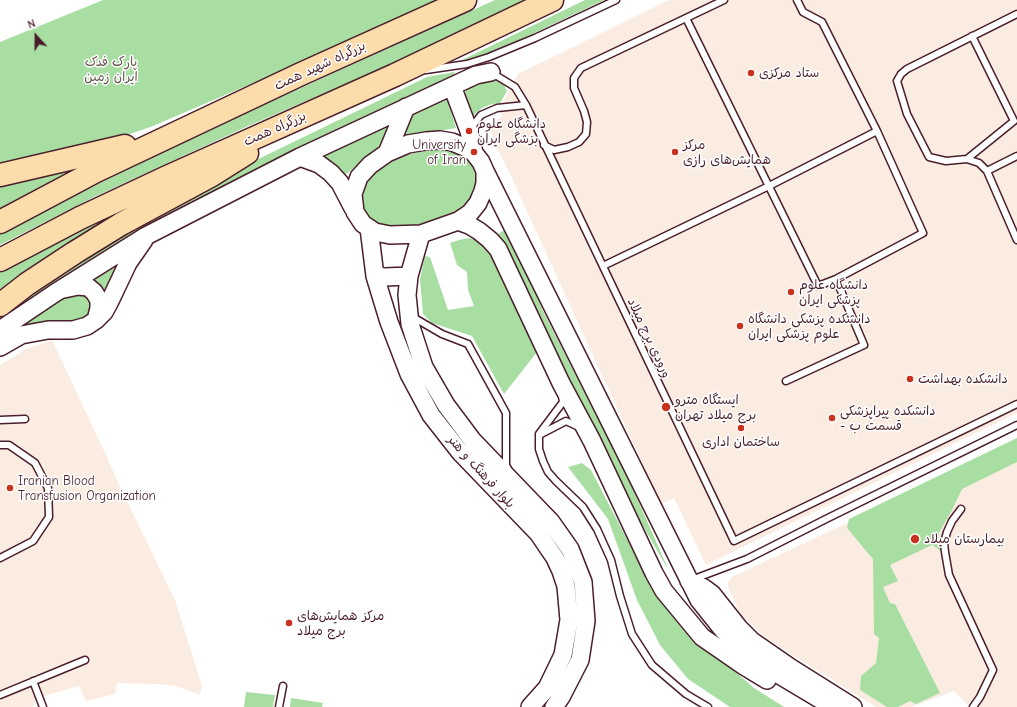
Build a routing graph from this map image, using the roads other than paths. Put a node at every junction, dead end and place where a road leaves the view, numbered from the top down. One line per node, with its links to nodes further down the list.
1 (455, 0): 7 (lane)
2 (465, 0): 7 (highway, بزرگراه شهید همت)
3 (552, 0): 12 (highway, بزرگراه همت)
4 (616, 0): 12 (lane)
5 (724, 0): 9 (lane)
6 (797, 0): 18 (lane)
7 (436, 13): 19 (highway, بزرگراه شهید همت)
8 (1017, 14): 10 (lane)
9 (686, 18): 20 (lane); 29 (lane)
10 (972, 36): 25 (lane); 25 (lane)
11 (491, 72): 13 (main road); 14 (lane, ورودی برج میلاد)
12 (395, 75): 16 (highway, بزرگراه همت)
13 (452, 86): 15 (main road); 17 (main road)
14 (526, 105): 17 (lane); 20 (lane, ورودی برج میلاد)
15 (406, 107): 21 (main road); 24 (main road)
16 (322, 108): 37 (highway, بزرگراه همت); 43 (highway)
17 (469, 131): 22 (main road)
18 (877, 131): 29 (lane); 41 (lane)
19 (175, 134): 28 (highway); 32 (highway)
20 (544, 145): 38 (lane, ورودی برج میلاد)
21 (387, 153): 22 (main road); 30 (main road)
22 (474, 153): 27 (main road)
23 (1017, 156): 26 (lane)
24 (300, 157): 30 (main road); 35 (main road)
25 (967, 159): 26 (lane)
26 (987, 171): 36 (lane)
27 (485, 172): 31 (main road); 61 (main road)
28 (0, 175)
29 (769, 186): 38 (lane); 41 (lane)
30 (355, 212): 33 (main road)
31 (458, 220): 34 (main road); 50 (main road)
32 (0, 222)
33 (369, 228): 34 (main road); 39 (main road, بلوار فرهنگ و هنر)
34 (421, 234): 40 (main road, بلوار فرهنگ و هنر)
35 (146, 236): 42 (main road); 44 (main road)
36 (1017, 240)
37 (0, 260)
38 (603, 266): 51 (lane, ورودی برج میلاد)
39 (375, 276): 40 (main road); 46 (main road, بلوار فرهنگ و هنر)
40 (409, 276): 45 (main road, بلوار فرهنگ و هنر)
41 (836, 279): 49 (lane)
42 (55, 293): 44 (main road); 47 (main road)
43 (0, 305)
44 (96, 320): 48 (main road)
45 (410, 320): 46 (main road); 58 (main road, بلوار فرهنگ و هنر); 58 (lane)
46 (389, 322): 68 (main road, بلوار فرهنگ و هنر)
47 (0, 330)
48 (0, 347)
49 (786, 381)
50 (561, 383): 55 (lane); 56 (main road)
51 (1017, 404)
52 (25, 419): 53 (lane)
53 (0, 420)
54 (1017, 425): 61 (lane)
55 (539, 434): 56 (lane); 70 (lane)
56 (592, 441): 71 (main road)
57 (0, 445): 60 (lane)
58 (513, 482): 69 (main road, بلوار فرهنگ و هنر)
59 (961, 509): 74 (lane)
60 (0, 558)
61 (689, 581): 72 (main road); 73 (main road)
62 (85, 660): 63 (lane)
63 (33, 681): 65 (lane); 66 (lane)
64 (282, 686): 67 (lane)
65 (0, 695)
66 (43, 707)
67 (279, 707)
68 (530, 707)
69 (554, 707)
70 (708, 707)
71 (811, 707)
72 (833, 707)
73 (853, 707)
74 (973, 707)

